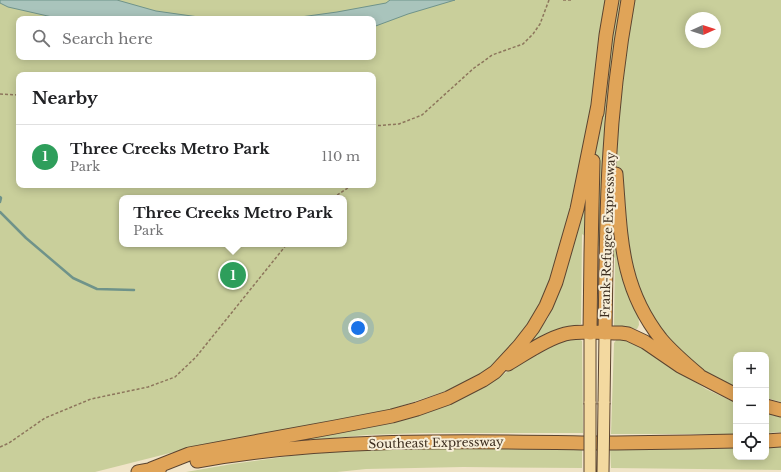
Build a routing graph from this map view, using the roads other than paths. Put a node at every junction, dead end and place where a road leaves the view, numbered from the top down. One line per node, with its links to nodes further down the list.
1 (612, 0): 3 (highway, Frank-Refugee Expressway)
2 (628, 0): 4 (highway, Frank-Refugee Expressway)
3 (598, 105): 5 (highway, Frank-Refugee Expressway); 7 (highway)
4 (612, 125): 6 (highway, Frank-Refugee Expressway); 8 (highway)
5 (590, 333): 6 (highway); 7 (highway); 17 (main road, Frank-Refugee Expressway, bridge)
6 (605, 333): 8 (highway); 18 (main road, Frank-Refugee Expressway, bridge)
7 (494, 372): 15 (highway)
8 (698, 375): 9 (highway)
9 (733, 393)
10 (769, 407): 11 (highway)
11 (781, 410)
12 (781, 440): 14 (highway)
13 (733, 441): 15 (highway, Southeast Expressway)
14 (769, 441)
15 (151, 469): 16 (highway, Southeast Expressway)
16 (138, 472)
17 (590, 472)
18 (603, 472)

